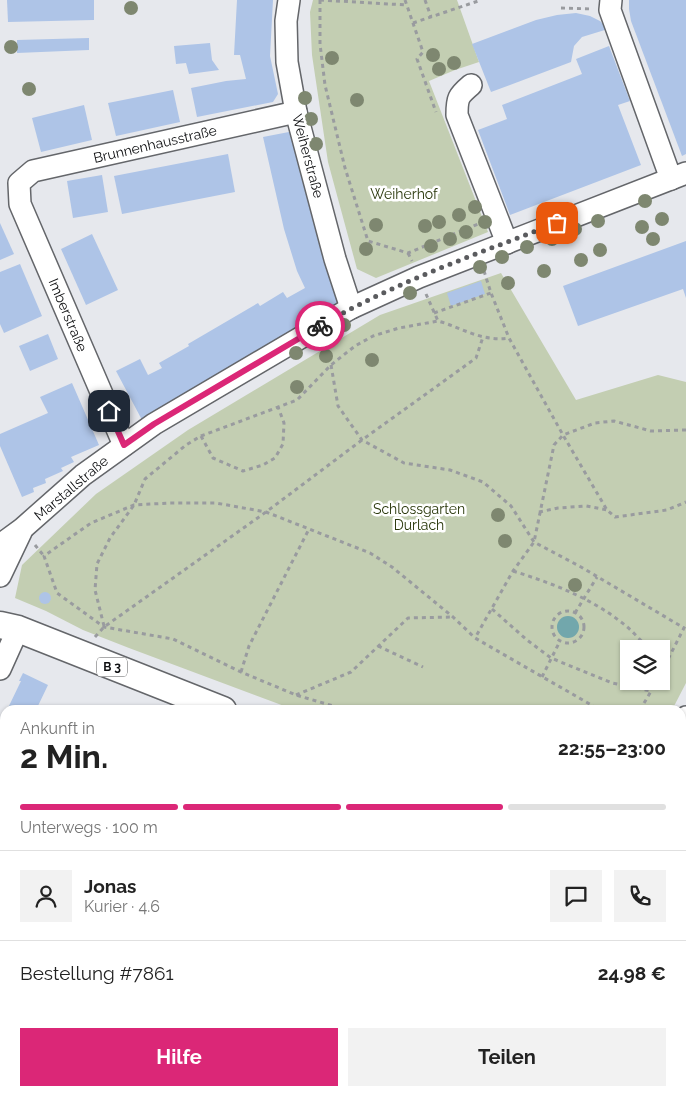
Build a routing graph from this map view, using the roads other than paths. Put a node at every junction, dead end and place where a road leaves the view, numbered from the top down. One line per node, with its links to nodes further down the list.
1 (289, 0): 4 (street, Weiherstraße)
2 (610, 5): 5 (street)
3 (471, 86): 7 (street)
4 (296, 112): 6 (street, Brunnenhausstraße); 8 (street, Weiherstraße)
5 (679, 176): 7 (street, Marstallstraße)
6 (19, 183): 9 (street, Imberstraße)
7 (507, 243): 8 (street, Marstallstraße)
8 (351, 308): 9 (street, Marstallstraße)
9 (124, 445): 10 (street, Marstallstraße)
10 (22, 530): 11 (street, Marstallstraße); 12 (street, Marstallstraße)
11 (0, 545)
12 (0, 576)
13 (9, 627): 14 (street); 15 (main road, B 3)
14 (0, 669)
15 (210, 705)

